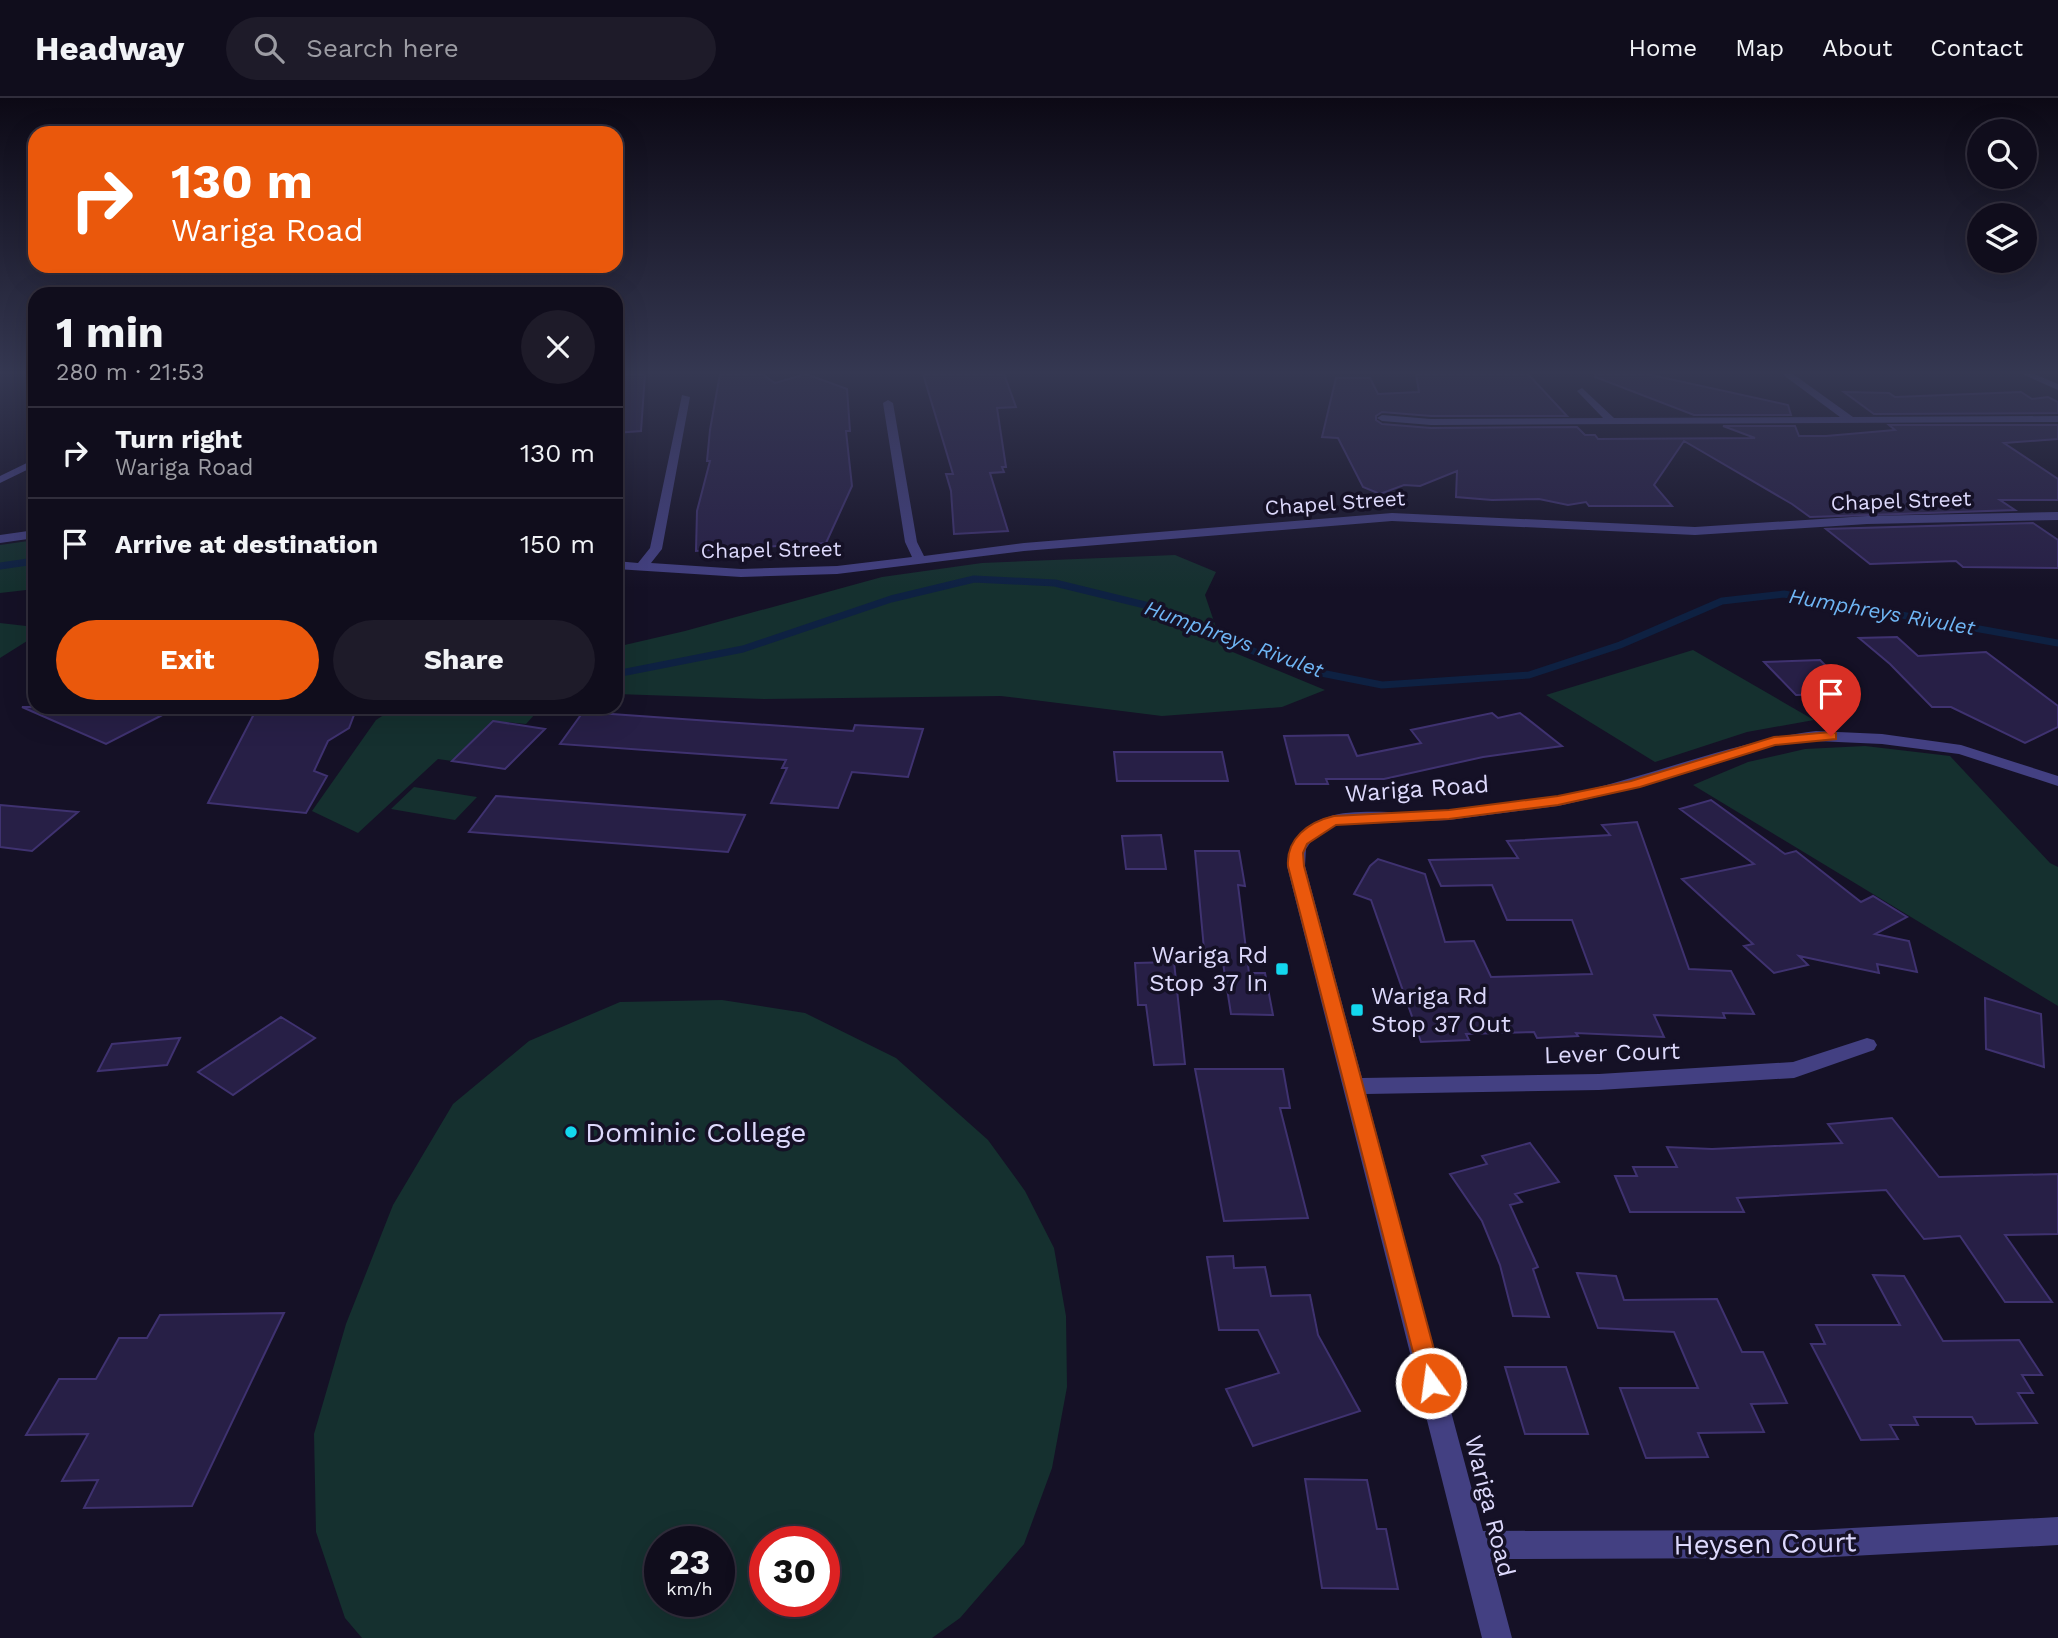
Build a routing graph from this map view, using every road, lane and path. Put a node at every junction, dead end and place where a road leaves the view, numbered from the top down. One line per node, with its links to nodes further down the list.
1 (676, 446): 10 (street)
2 (895, 446): 8 (street)
3 (28, 466): 4 (street)
4 (0, 480)
5 (2058, 516): 8 (street, Chapel Street)
6 (28, 535): 7 (street)
7 (0, 538)
8 (920, 560): 10 (street, Chapel Street)
9 (623, 566): 10 (street, Chapel Street)
10 (641, 567)
11 (2058, 781): 13 (street, Wariga Road)
12 (1867, 1045): 13 (street, Lever Court)
13 (1356, 1086): 15 (street, Wariga Road)
14 (2058, 1531): 15 (street, Heysen Court)
15 (1472, 1545): 16 (street, Wariga Road)
16 (1497, 1638)

